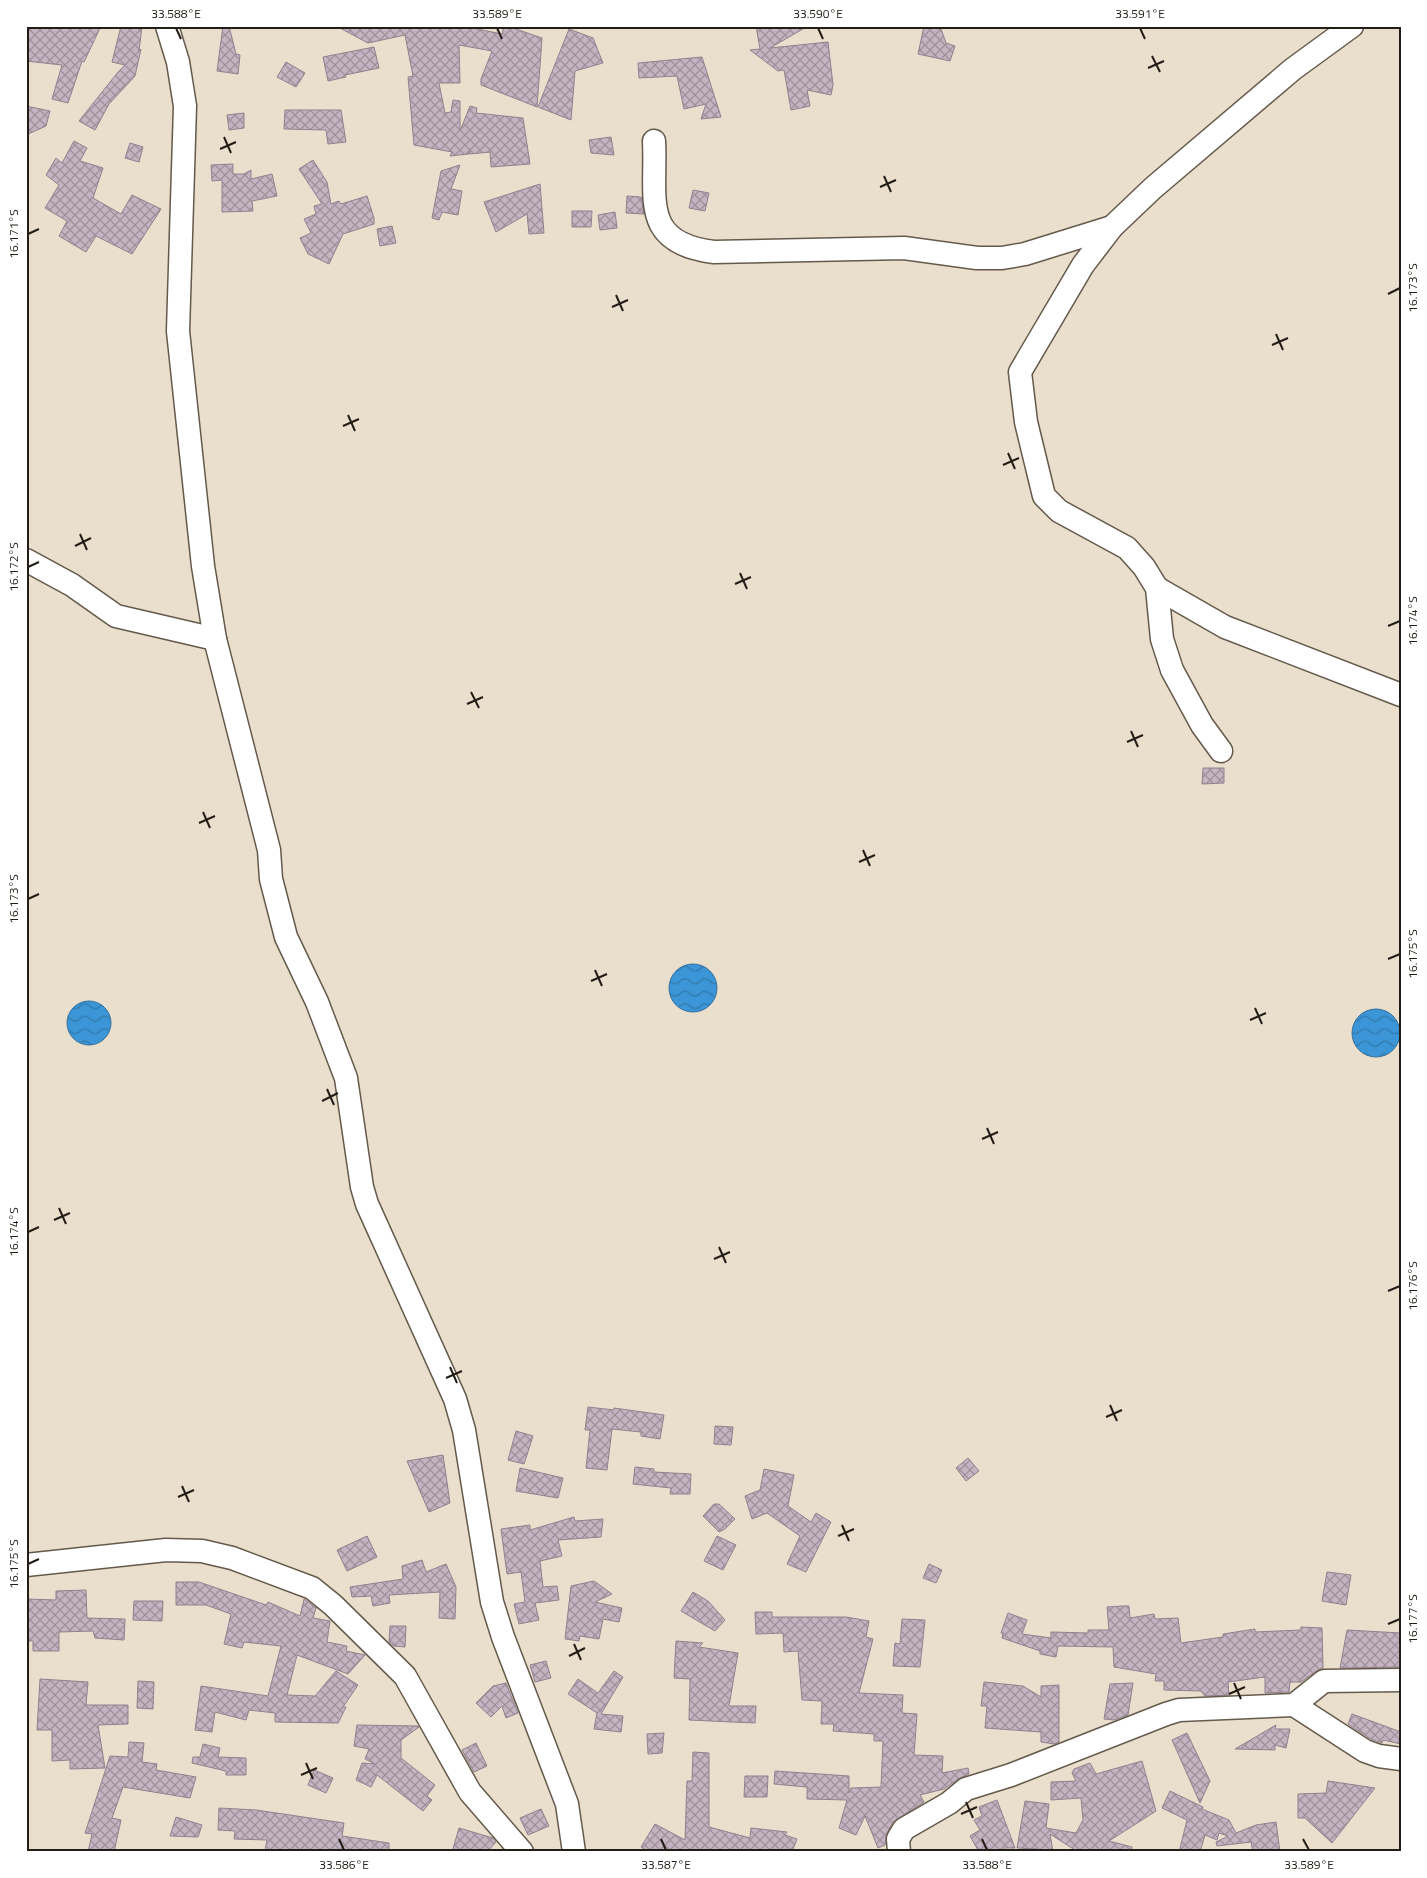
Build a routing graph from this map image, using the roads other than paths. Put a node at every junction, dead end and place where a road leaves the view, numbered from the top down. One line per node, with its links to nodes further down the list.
1 (167, 26): 7 (street)
2 (1352, 26): 4 (street)
3 (654, 141): 4 (street)
4 (1112, 227): 6 (street)
5 (26, 560): 7 (street)
6 (1157, 588): 8 (street); 9 (street)
7 (215, 639): 15 (street)
8 (1401, 694)
9 (1221, 750)
10 (26, 1565): 14 (street)
11 (1401, 1680): 12 (street)
12 (1294, 1705): 13 (street); 16 (street)
13 (1401, 1759)
14 (522, 1852)
15 (574, 1852)
16 (899, 1852)

